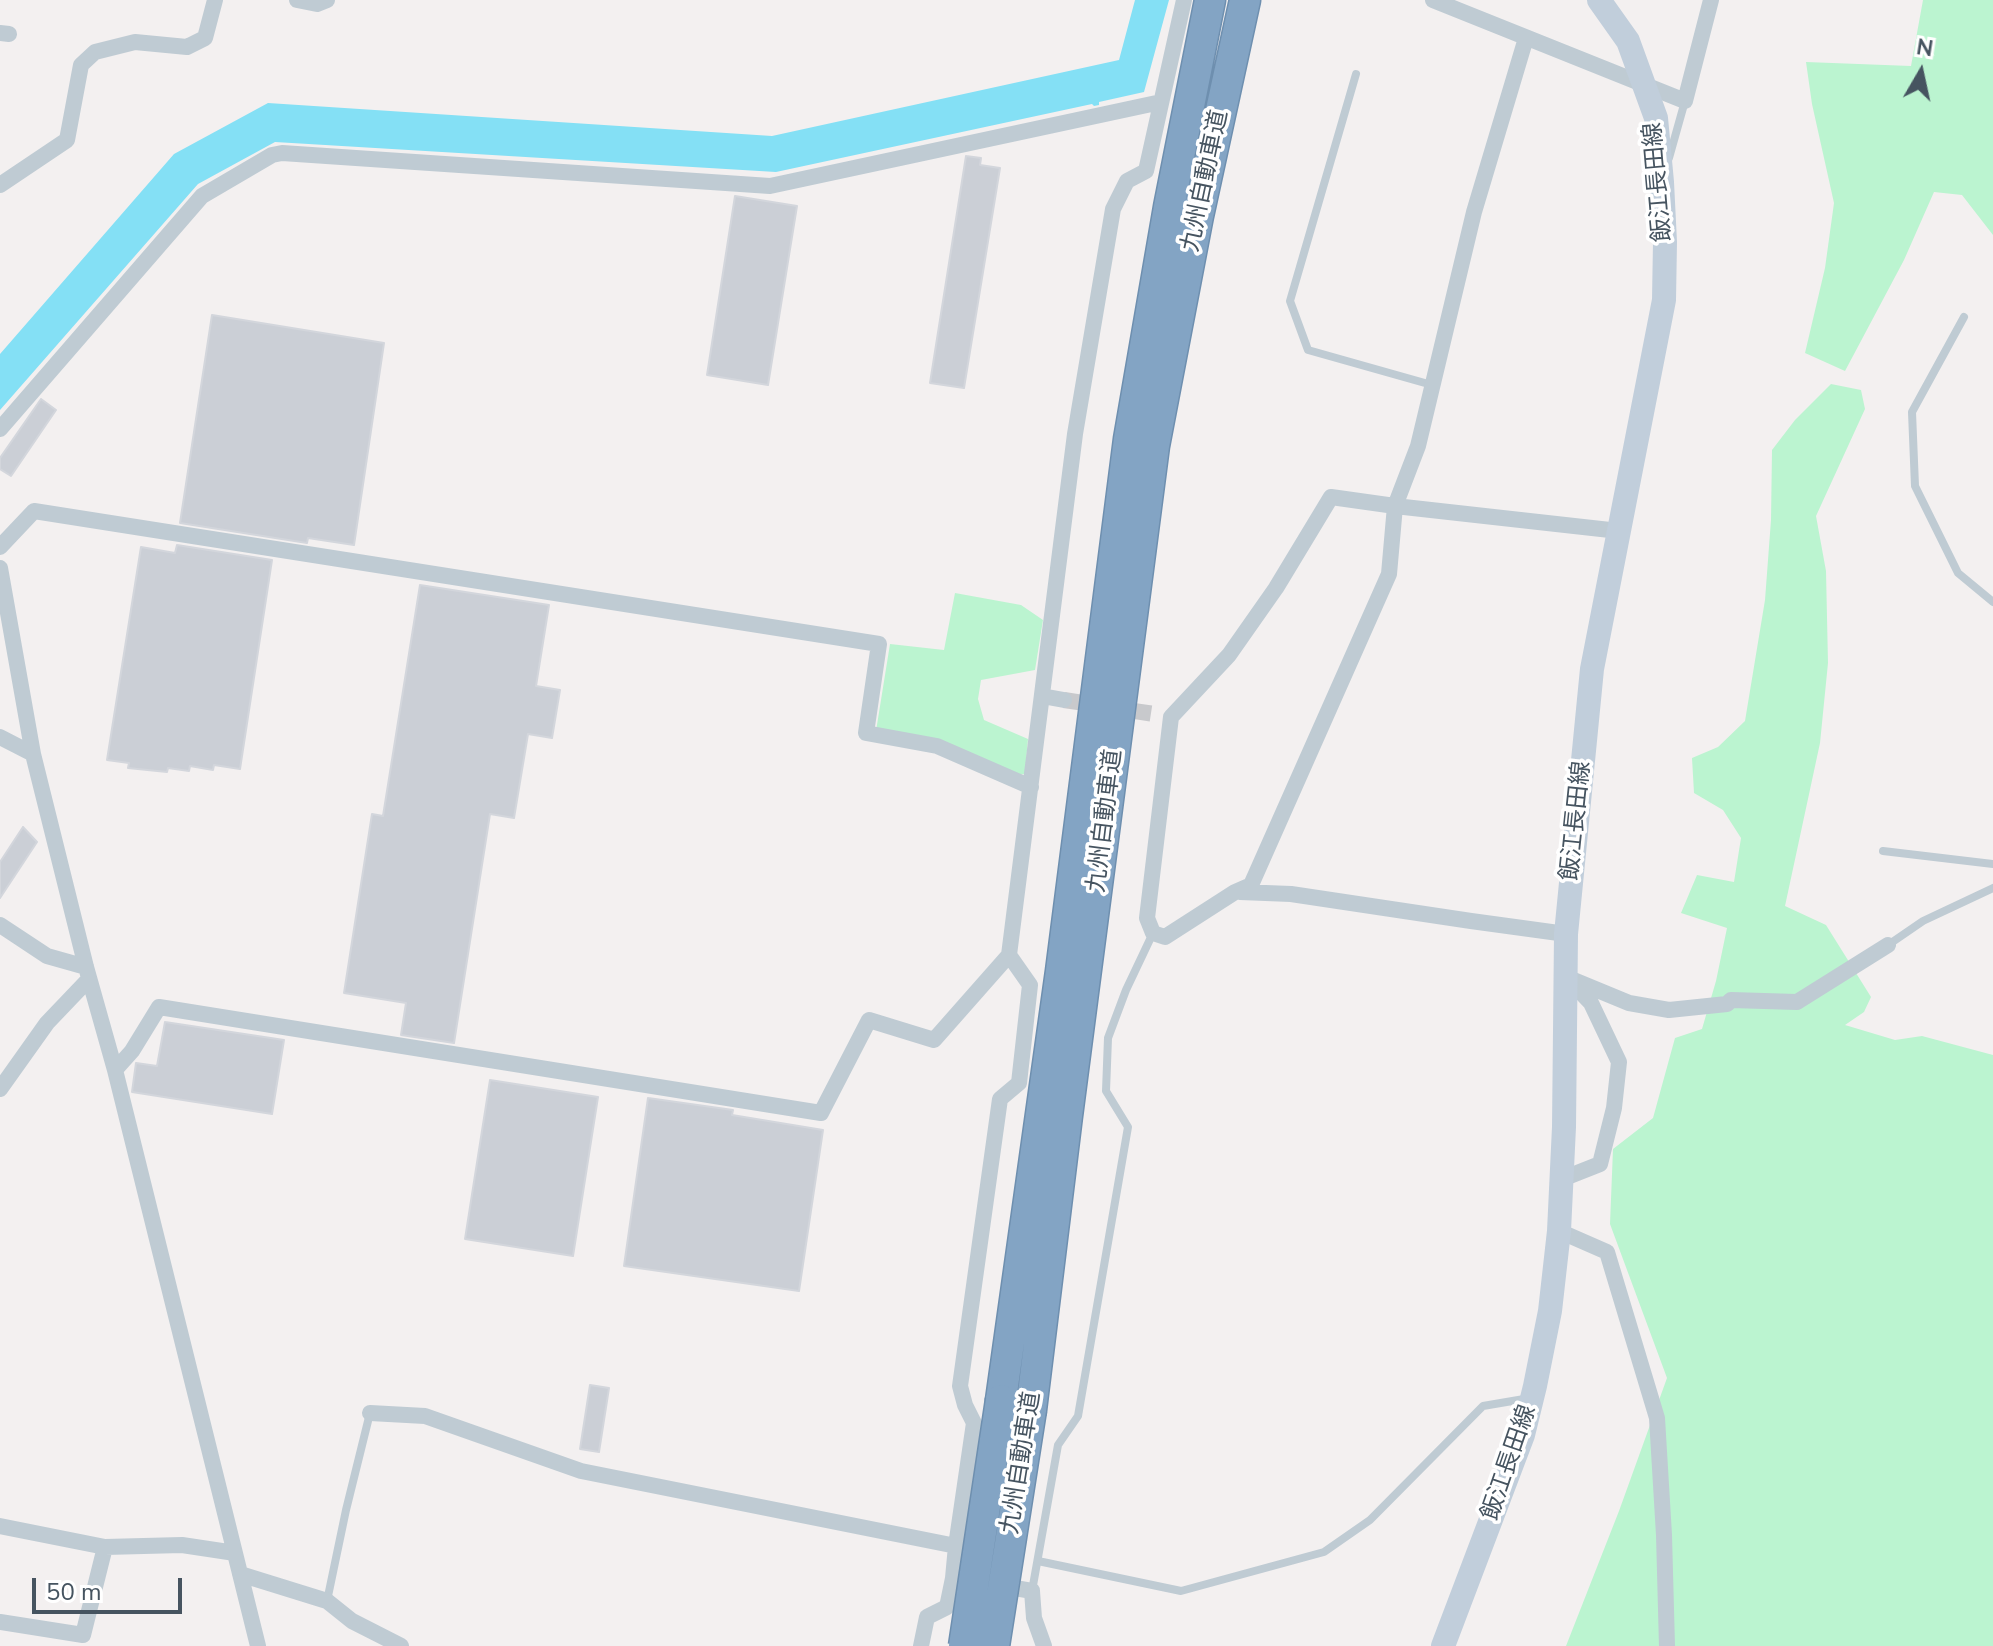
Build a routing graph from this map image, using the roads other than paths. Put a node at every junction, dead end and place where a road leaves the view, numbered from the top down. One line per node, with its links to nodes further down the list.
1 (215, 0): 16 (street)
2 (297, 0): 3 (street)
3 (327, 0)
4 (1184, 0): 14 (street)
5 (1210, 0): 39 (highway, 九州自動車道)
6 (1245, 0): 39 (highway, 九州自動車道)
7 (1433, 0): 10 (street)
8 (1599, 0): 12 (main road, 飯江長田線)
9 (1711, 0): 13 (street)
10 (1526, 38): 12 (street); 18 (street)
11 (1356, 74): 18 (lane)
12 (1643, 85): 13 (street); 15 (main road, 飯江長田線)
13 (1685, 101): 15 (lane)
14 (1161, 102): 19 (street); 25 (street)
15 (1662, 182): 21 (main road, 飯江長田線)
16 (0, 185)
17 (1964, 317): 24 (lane)
18 (1432, 385): 20 (street)
19 (0, 429)
20 (1395, 506): 21 (street); 33 (street); 35 (street)
21 (1619, 531): 36 (main road, 飯江長田線)
22 (0, 547): 29 (street)
23 (0, 568): 28 (street)
24 (1993, 602)
25 (1042, 696): 26 (street); 29 (street)
26 (1064, 700)
27 (0, 737): 28 (street)
28 (33, 754): 40 (street)
29 (1031, 787): 38 (street)
30 (1883, 851): 31 (lane)
31 (1993, 864)
32 (1993, 888): 37 (lane)
33 (1235, 892): 35 (street); 36 (street)
34 (0, 925): 40 (street)
35 (1153, 933): 53 (lane)
36 (1566, 934): 41 (main road, 飯江長田線)
37 (1888, 945): 41 (street)
38 (1009, 955): 42 (street); 50 (street)
39 (1074, 972): 44 (highway, 九州自動車道)
40 (87, 973): 42 (street); 43 (street)
41 (1566, 977): 45 (main road, 飯江長田線); 45 (street)
42 (115, 1070): 52 (street)
43 (0, 1089)
44 (1054, 1116): 62 (highway, 九州自動車道, bridge); 63 (highway, 九州自動車道, bridge)
45 (1562, 1179): 46 (main road, 飯江長田線)
46 (1559, 1231): 47 (main road, 飯江長田線); 66 (street)
47 (1532, 1398): 53 (lane); 65 (main road, 飯江長田線)
48 (370, 1413): 50 (street); 57 (lane)
49 (0, 1526): 51 (street)
50 (956, 1546): 55 (street)
51 (105, 1547): 52 (street); 58 (street)
52 (235, 1553): 54 (street)
53 (1038, 1561): 56 (lane)
54 (240, 1574): 57 (street); 59 (street)
55 (953, 1578): 56 (street); 61 (street)
56 (1032, 1591): 64 (street)
57 (327, 1601): 60 (street)
58 (0, 1622)
59 (258, 1646)
60 (401, 1646)
61 (921, 1646)
62 (964, 1646)
63 (994, 1646)
64 (1044, 1646)
65 (1443, 1646)
66 (1667, 1646)

